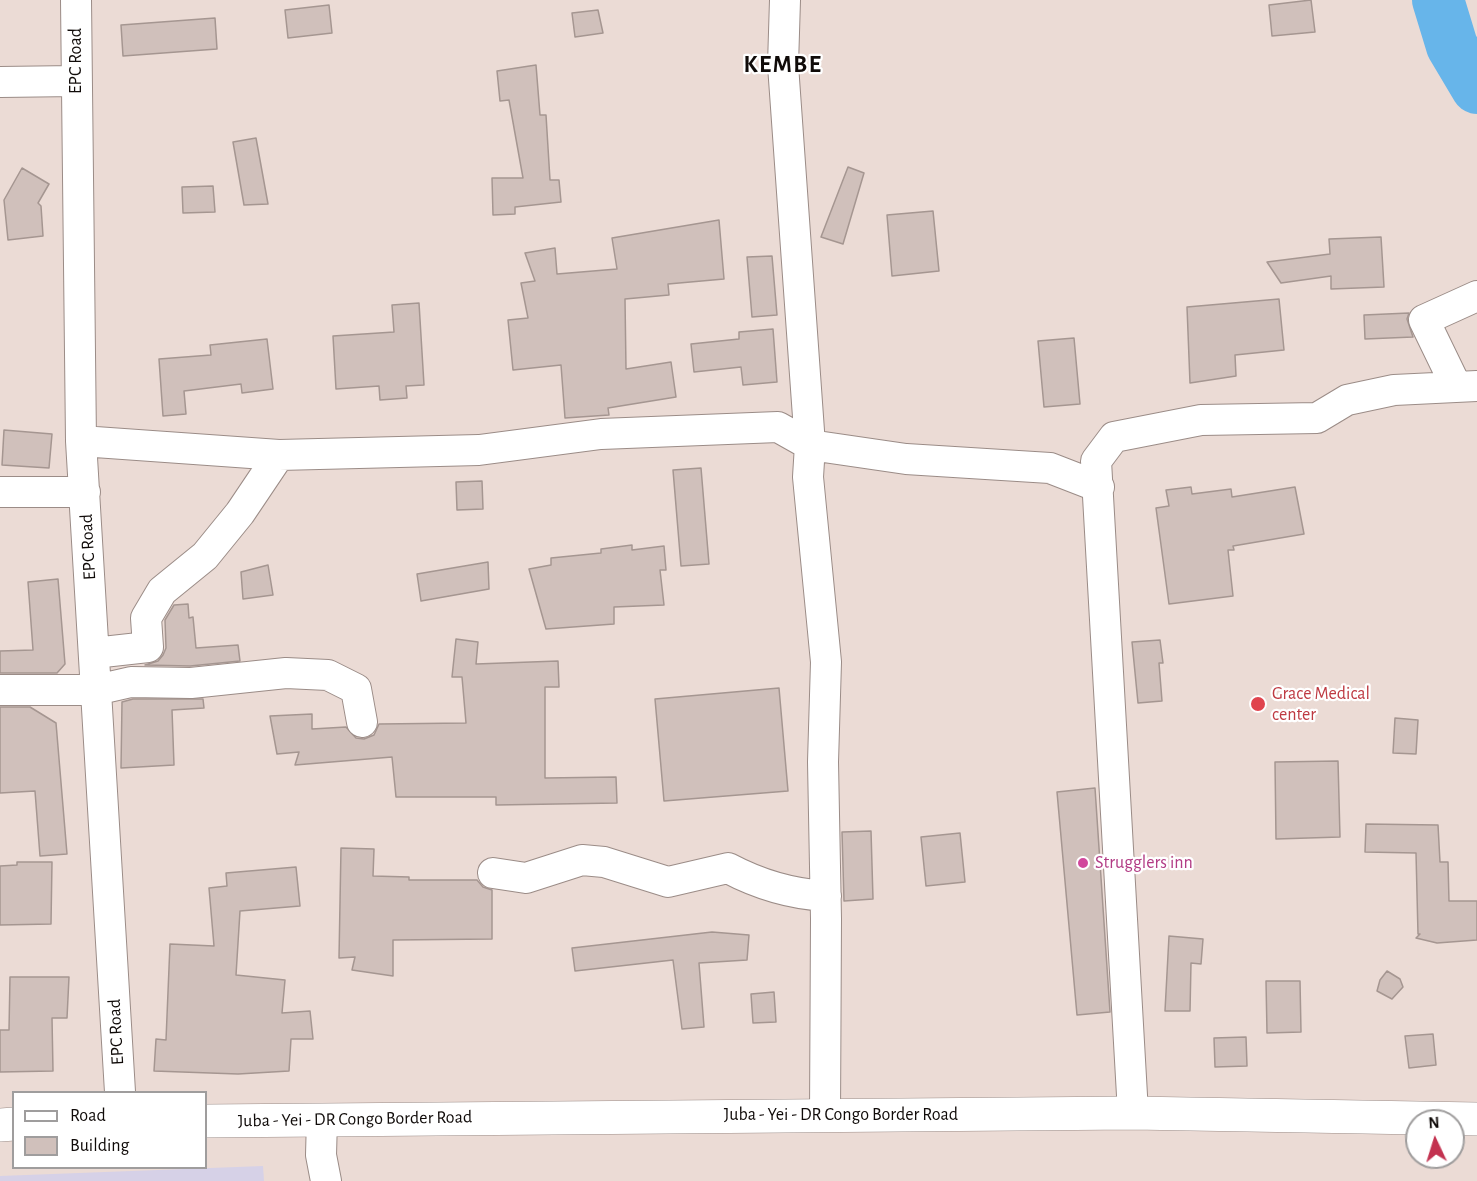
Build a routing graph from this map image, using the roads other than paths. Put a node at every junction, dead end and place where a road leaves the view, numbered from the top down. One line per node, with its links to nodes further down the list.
1 (76, 0): 3 (street, EPC Road)
2 (785, 0): 8 (street)
3 (75, 81): 4 (street); 7 (street, EPC Road)
4 (0, 82)
5 (1477, 296): 6 (street)
6 (1466, 386): 10 (street)
7 (81, 441): 9 (street); 12 (street, EPC Road)
8 (810, 445): 9 (street); 10 (street); 18 (street)
9 (279, 455): 13 (street)
10 (1099, 487): 20 (street)
11 (0, 492): 12 (street)
12 (85, 492): 13 (street, EPC Road)
13 (94, 653): 15 (street, EPC Road)
14 (0, 690): 15 (street)
15 (96, 690): 16 (street); 19 (street, EPC Road)
16 (362, 722)
17 (493, 873): 18 (street)
18 (826, 896): 21 (street)
19 (120, 1091)
20 (1133, 1113): 21 (main road, Juba - Yei - DR Congo Border Road); 23 (main road, Juba - Yei - DR Congo Border Road)
21 (825, 1114): 22 (main road, Juba - Yei - DR Congo Border Road)
22 (322, 1119): 24 (main road, Juba - Yei - DR Congo Border Road); 25 (street)
23 (1477, 1119)
24 (207, 1121)
25 (326, 1181)

